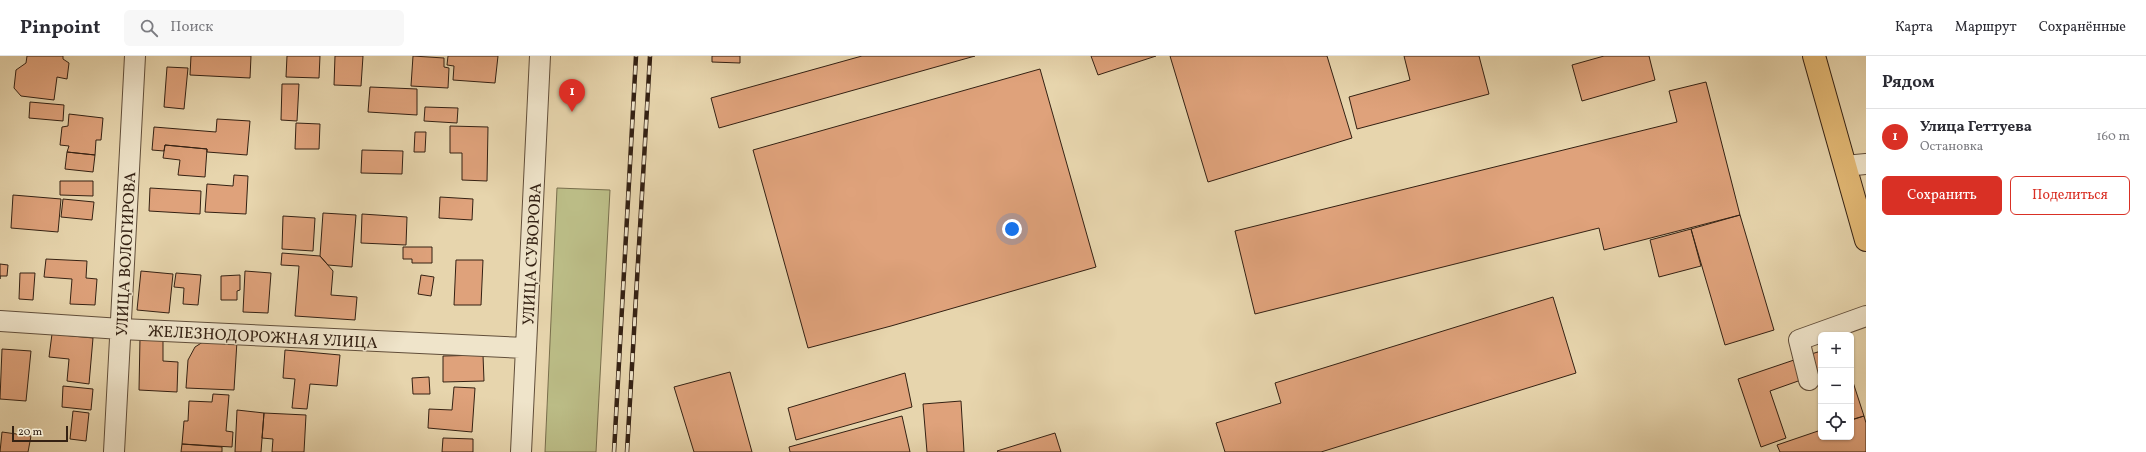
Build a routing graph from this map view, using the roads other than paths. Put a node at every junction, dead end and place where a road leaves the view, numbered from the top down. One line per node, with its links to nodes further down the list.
1 (135, 56): 8 (street, УЛИЦА ВОЛОГИРОВА)
2 (540, 56): 9 (street, УЛИЦА СУВОРОВА)
3 (1814, 56): 4 (main road)
4 (1856, 165): 5 (main road)
5 (1866, 240)
6 (1866, 316): 10 (street)
7 (0, 321): 8 (street, ЖЕЛЕЗНОДОРОЖНАЯ УЛИЦА)
8 (121, 330): 9 (street, ЖЕЛЕЗНОДОРОЖНАЯ УЛИЦА); 11 (street, УЛИЦА ВОЛОГИРОВА)
9 (526, 348): 12 (street, УЛИЦА СУВОРОВА)
10 (1809, 380)
11 (114, 452)
12 (521, 452)

